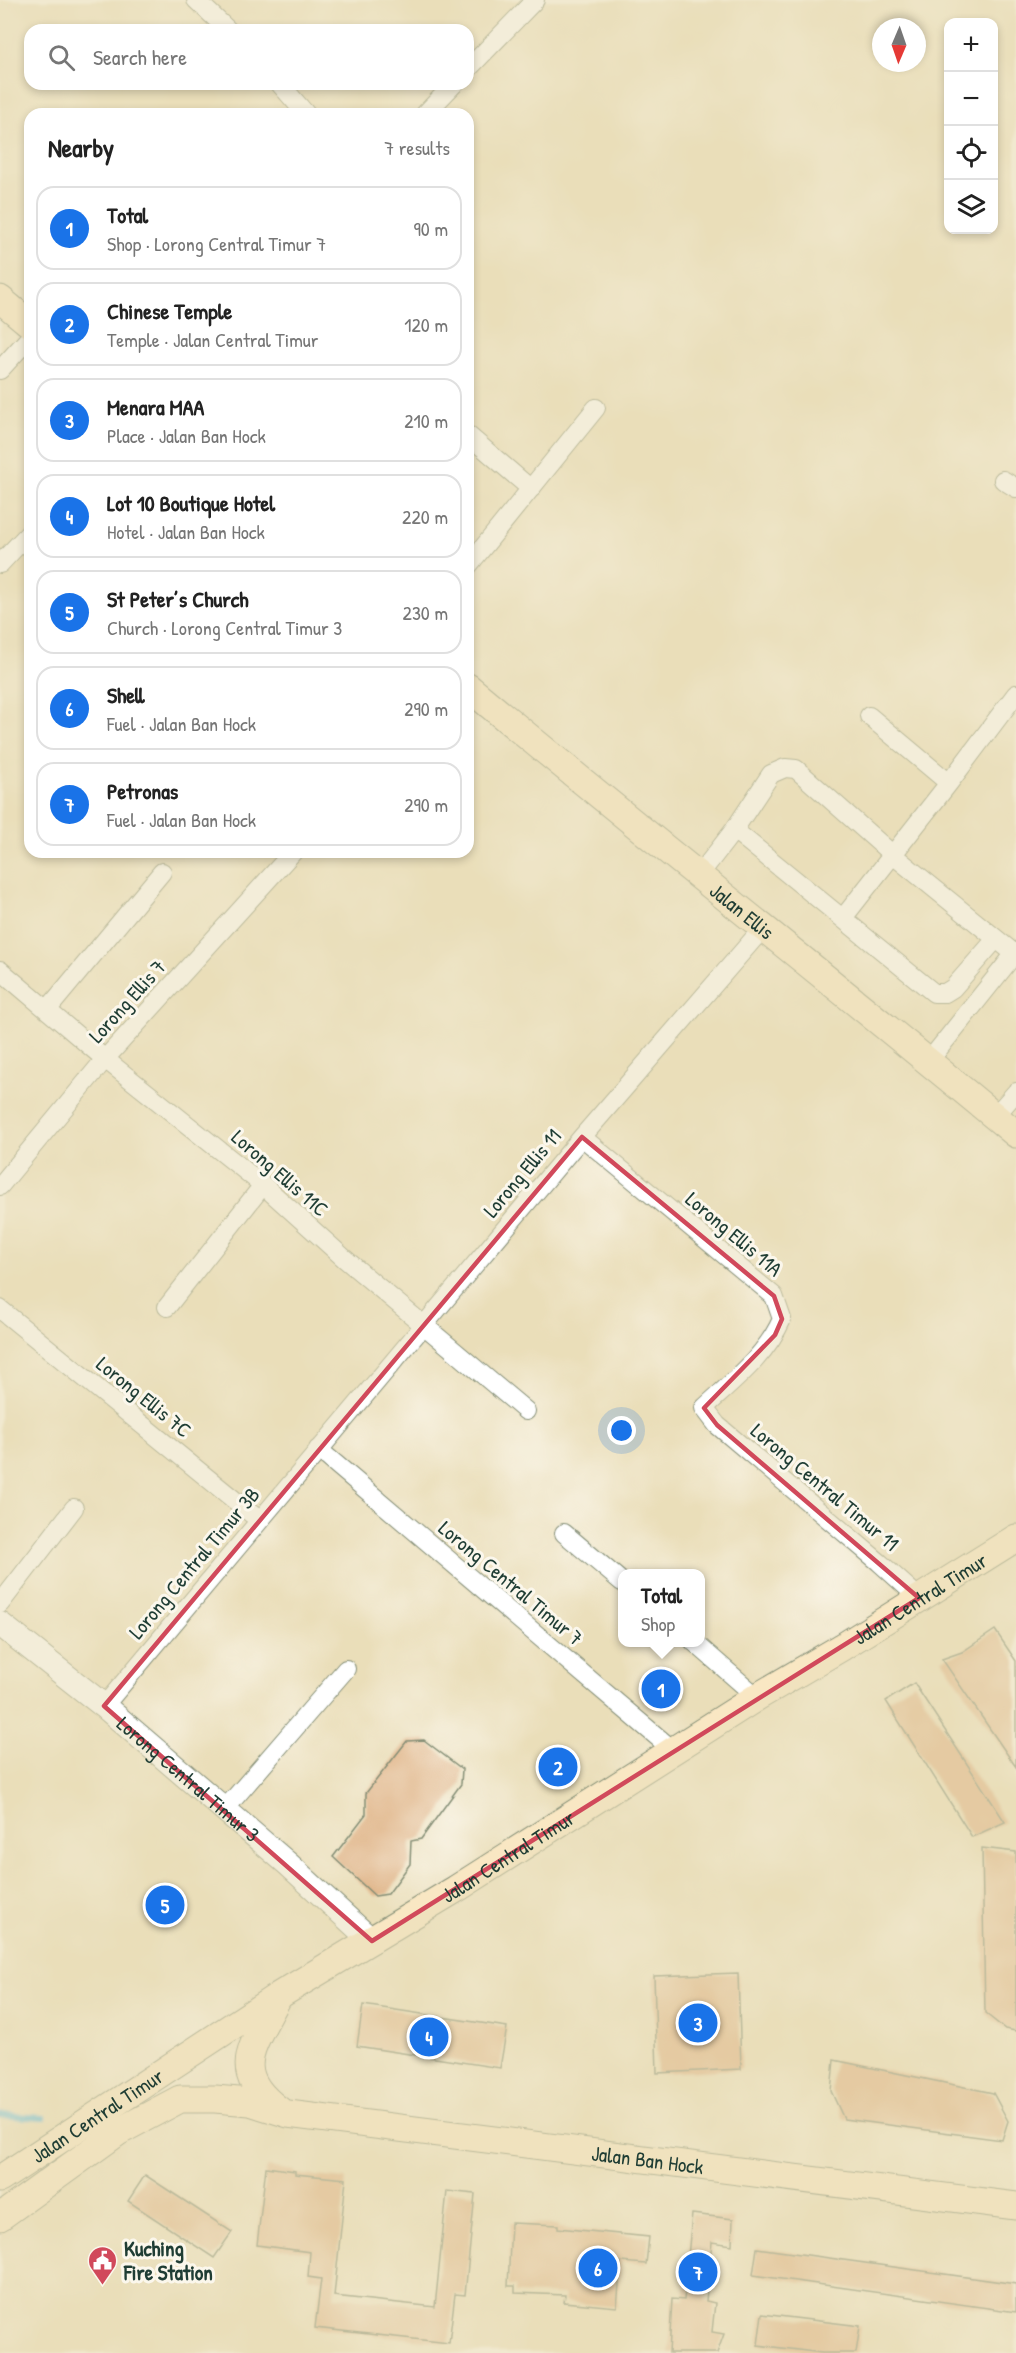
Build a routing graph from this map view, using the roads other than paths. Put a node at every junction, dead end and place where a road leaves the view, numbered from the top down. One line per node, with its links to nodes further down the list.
1 (196, 0): 3 (street)
2 (535, 0): 4 (street)
3 (222, 24)
4 (474, 63)
5 (285, 90): 7 (street)
6 (448, 90): 8 (street)
7 (301, 108)
8 (431, 108)
9 (0, 299): 10 (main road)
10 (24, 319)
11 (24, 344): 12 (street)
12 (0, 370)
13 (596, 408): 15 (street)
14 (474, 440): 15 (street)
15 (531, 489): 17 (street)
16 (24, 538): 18 (street)
17 (474, 559)
18 (0, 564)
19 (474, 692): 27 (main road, Jalan Ellis)
20 (1016, 694): 22 (street)
21 (869, 716): 22 (street)
22 (949, 783): 24 (street)
23 (734, 830): 24 (street); 27 (street); 28 (street)
24 (893, 855): 28 (street); 30 (street)
25 (288, 858): 34 (street, Lorong Ellis 7)
26 (162, 872): 33 (street)
27 (700, 874): 29 (main road, Jalan Ellis)
28 (843, 918): 30 (street)
29 (763, 928): 35 (main road, Jalan Ellis); 39 (street, Lorong Ellis 11)
30 (996, 939): 31 (street)
31 (1015, 953): 35 (street)
32 (0, 970): 33 (street, Lorong Ellis 11C)
33 (48, 1009): 34 (street, Lorong Ellis 11C)
34 (105, 1059): 40 (street, Lorong Ellis 11C); 41 (street, Lorong Ellis 7)
35 (929, 1061): 37 (main road, Jalan Ellis)
36 (1016, 1092): 37 (street)
37 (995, 1116): 38 (main road, Jalan Ellis)
38 (1016, 1134)
39 (582, 1137): 44 (street, Lorong Ellis 11); 45 (street, Lorong Ellis 11A)
40 (263, 1185): 42 (street); 44 (street, Lorong Ellis 11C)
41 (0, 1186)
42 (167, 1307)
43 (0, 1309): 49 (street, Lorong Ellis 7C)
44 (423, 1325): 46 (street, Lorong Ellis 11C); 47 (street, Lorong Ellis 11)
45 (704, 1408): 53 (street, Lorong Central Timur 11)
46 (526, 1411)
47 (318, 1449): 49 (street, Lorong Central Timur 3B); 60 (street, Lorong Central Timur 7)
48 (74, 1508): 54 (street)
49 (259, 1520): 59 (street, Lorong Central Timur 3B)
50 (564, 1533): 52 (street)
51 (1016, 1538): 53 (main road, Jalan Central Timur)
52 (618, 1579)
53 (919, 1598): 58 (main road, Jalan Central Timur)
54 (0, 1604)
55 (0, 1624): 59 (street, Lorong Central Timur 3)
56 (700, 1647): 58 (street)
57 (346, 1669): 61 (street)
58 (757, 1697): 60 (main road, Jalan Central Timur)
59 (104, 1706): 61 (street, Lorong Central Timur 3)
60 (674, 1751): 62 (main road, Jalan Central Timur)
61 (225, 1809): 62 (street, Lorong Central Timur 3)
62 (372, 1941): 63 (main road, Jalan Central Timur)
63 (278, 1996): 64 (main road); 65 (main road, Jalan Central Timur)
64 (279, 2111): 66 (main road, Jalan Ban Hock); 67 (main road, Jalan Central Timur)
65 (0, 2179)
66 (1016, 2206)
67 (0, 2217)

